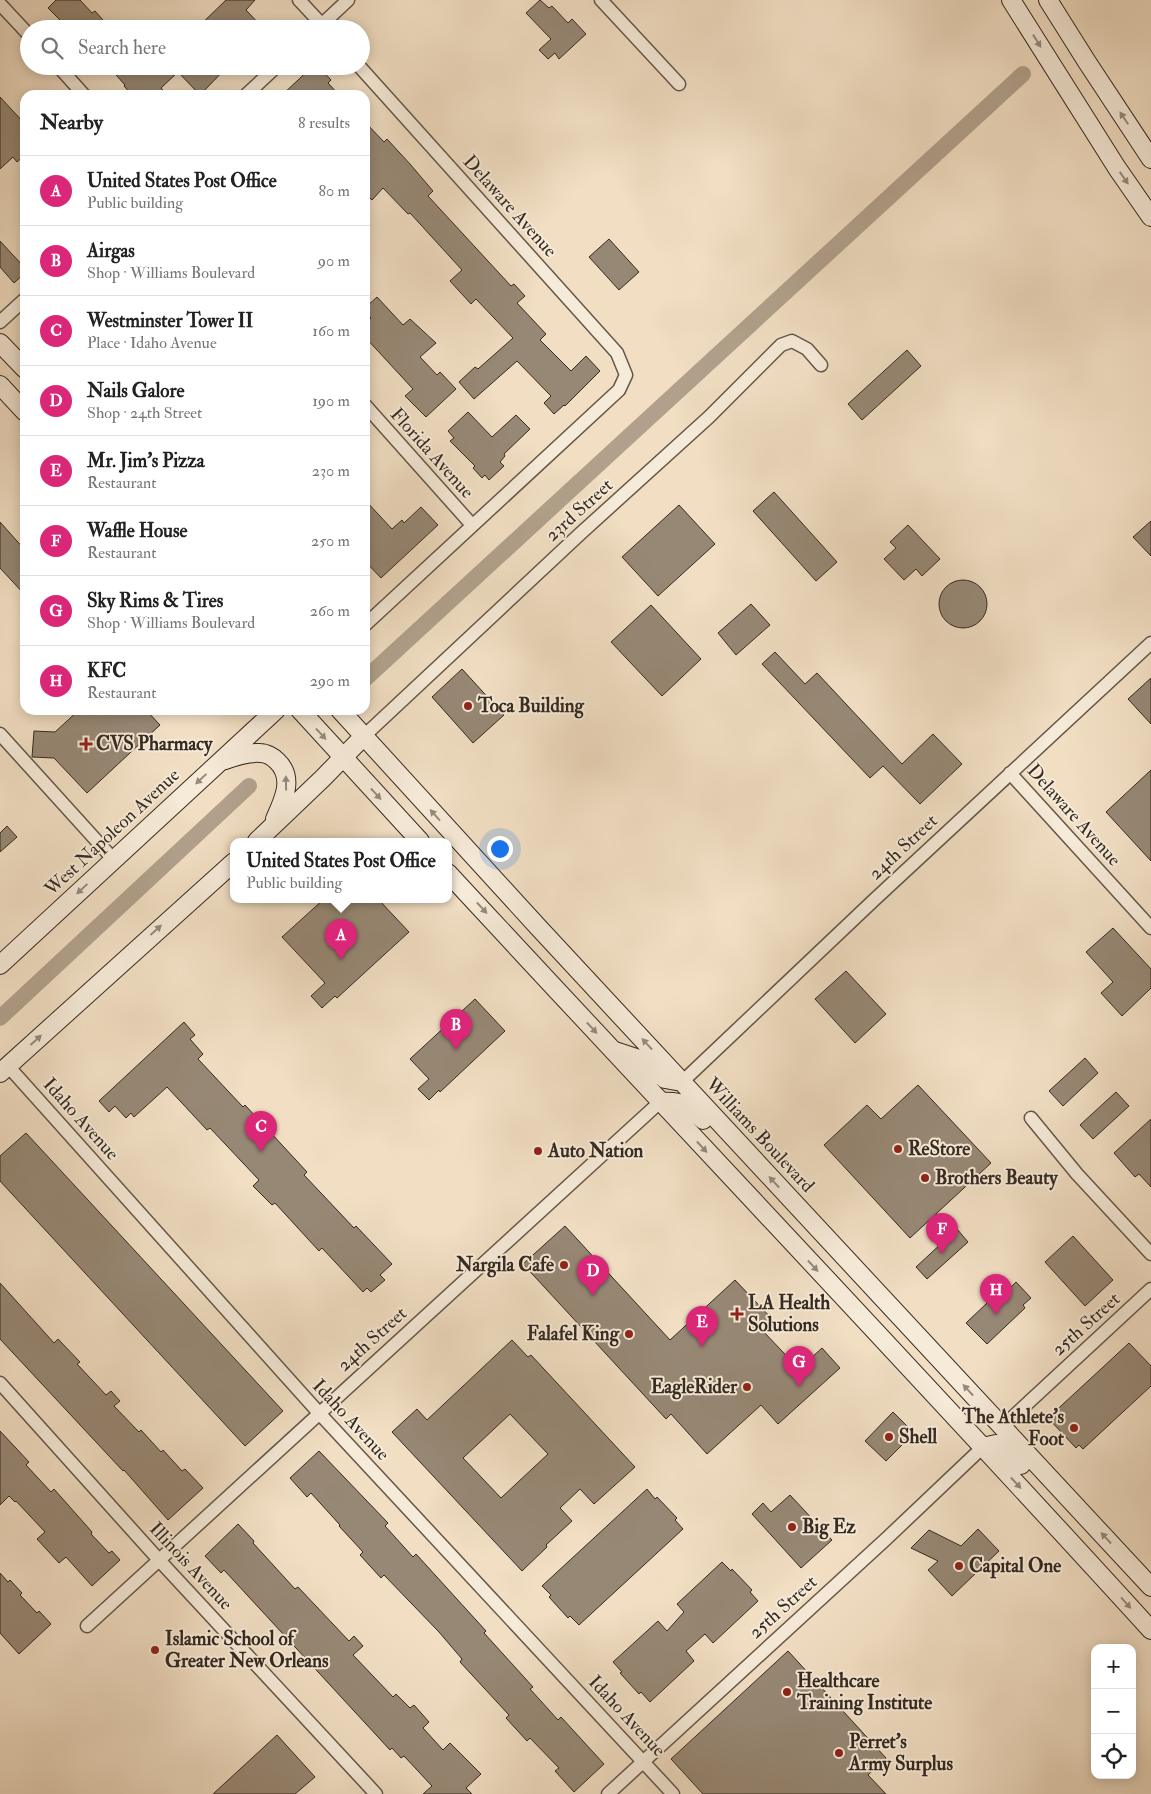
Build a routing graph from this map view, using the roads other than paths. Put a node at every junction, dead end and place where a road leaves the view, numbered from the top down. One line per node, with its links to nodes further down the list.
1 (298, 0): 7 (street)
2 (348, 0): 8 (street)
3 (601, 0): 13 (street)
4 (1011, 0): 17 (main road, one-way to 17)
5 (1048, 0): 16 (main road, one-way to 5)
6 (0, 4): 9 (street)
7 (315, 20)
8 (328, 20)
9 (20, 25)
10 (66, 75): 14 (street)
11 (267, 75): 15 (street)
12 (367, 75): 26 (street, Delaware Avenue)
13 (678, 84)
14 (80, 90)
15 (251, 90)
16 (1151, 159)
17 (1151, 217)
18 (20, 304): 19 (street)
19 (0, 322)
20 (0, 343): 21 (main road)
21 (20, 364)
22 (821, 366): 33 (street, 23rd Street)
23 (0, 385): 24 (main road)
24 (20, 407)
25 (370, 411): 26 (street, Florida Avenue)
26 (472, 525): 27 (street)
27 (370, 620)
28 (1151, 643): 36 (street, 24th Street)
29 (271, 715): 35 (main road, West Napoleon Avenue)
30 (305, 715): 34 (main road, one-way to 34)
31 (345, 715): 33 (main road, Williams Boulevard)
32 (0, 734): 40 (street)
33 (364, 736): 34 (main road); 47 (main road, Williams Boulevard, one-way to 33)
34 (343, 757): 37 (main road); 39 (main road, one-way to 39)
35 (220, 761): 37 (main road, one-way to 35); 40 (main road, West Napoleon Avenue, one-way to 40)
36 (1010, 773): 43 (street, Delaware Avenue); 47 (street, 24th Street)
37 (270, 829): 38 (main road)
38 (260, 838)
39 (417, 838)
40 (114, 860): 44 (main road, West Napoleon Avenue, one-way to 44)
41 (230, 866): 46 (main road, one-way to 41)
42 (452, 876): 45 (main road, one-way to 45)
43 (1151, 928)
44 (0, 965)
45 (612, 1050): 47 (main road); 48 (main road)
46 (4, 1069): 54 (street, Idaho Avenue)
47 (682, 1082): 50 (main road, Williams Boulevard)
48 (660, 1102): 50 (main road); 54 (street, 24th Street); 56 (main road, one-way to 56)
49 (1031, 1118): 51 (street)
50 (739, 1144): 55 (main road, Williams Boulevard, one-way to 50)
51 (1151, 1254)
52 (1151, 1289): 55 (street, 25th Street)
53 (0, 1383): 58 (street, Illinois Avenue)
54 (319, 1413): 58 (street, 24th Street); 62 (street, Idaho Avenue)
55 (1002, 1427): 57 (main road, Williams Boulevard)
56 (983, 1447): 57 (main road); 61 (main road, one-way to 61); 62 (street, 25th Street)
57 (1073, 1502): 59 (main road, Williams Boulevard, one-way to 57)
58 (159, 1560): 60 (street, 24th Street); 63 (street, Illinois Avenue)
59 (1151, 1586)
60 (87, 1626)
61 (1151, 1630)
62 (643, 1761): 64 (street, 25th Street); 65 (street, Idaho Avenue)
63 (376, 1794)
64 (608, 1794)
65 (674, 1794)

